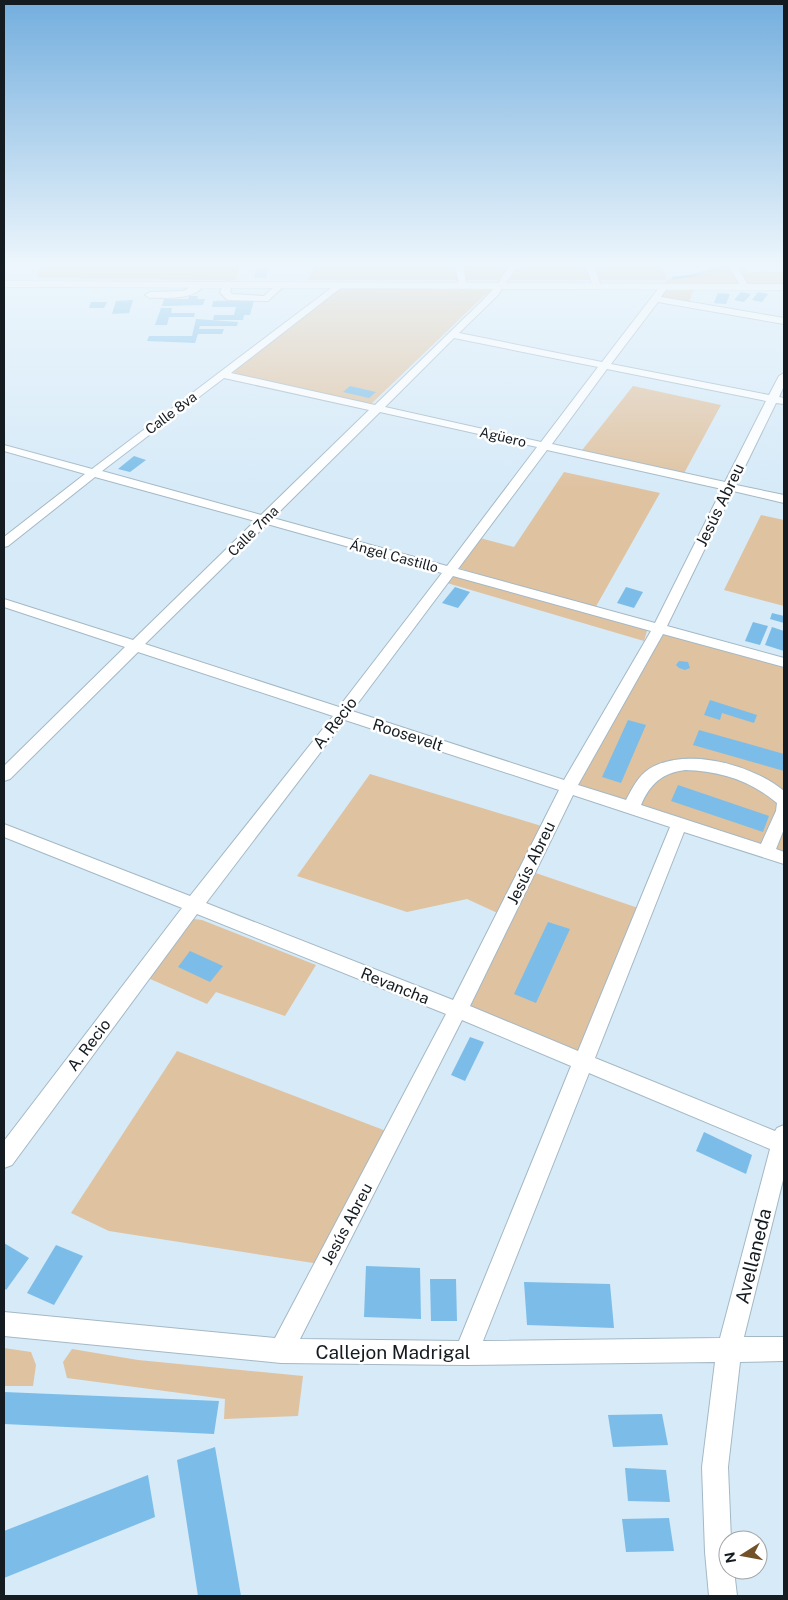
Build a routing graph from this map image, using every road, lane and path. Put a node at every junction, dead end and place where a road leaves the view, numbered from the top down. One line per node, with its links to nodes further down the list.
1 (266, 341): 6 (street, Calle 8va)
2 (446, 341): 9 (street, Calle 7ma)
3 (480, 341): 5 (street)
4 (625, 341): 5 (street, A. Recio)
5 (606, 366): 8 (street); 10 (street, A. Recio)
6 (222, 374): 9 (street, Agüero); 12 (street, Calle 8va)
7 (784, 376): 8 (street, Jesús Abreu)
8 (778, 399): 13 (street, Jesús Abreu)
9 (377, 409): 10 (street, Agüero); 15 (street, Calle 7ma)
10 (545, 446): 13 (street, Agüero); 17 (street, A. Recio)
11 (4, 448): 12 (street, Ángel Castillo)
12 (93, 473): 15 (street, Ángel Castillo); 16 (street, Calle 8va)
13 (728, 487): 14 (street, Agüero); 19 (street, Jesús Abreu)
14 (784, 499)
15 (264, 520): 17 (street, Ángel Castillo); 20 (street, Calle 7ma)
16 (4, 543)
17 (450, 571): 19 (street, Ángel Castillo); 22 (street, A. Recio)
18 (4, 603): 20 (street, Roosevelt)
19 (659, 628): 21 (street, Ángel Castillo); 24 (street, Jesús Abreu)
20 (136, 646): 22 (street, Roosevelt); 23 (street, Calle 7ma)
21 (784, 663)
22 (342, 714): 24 (street, Roosevelt); 32 (street, A. Recio)
23 (4, 774)
24 (568, 788): 27 (street, Roosevelt); 33 (street, Jesús Abreu)
25 (784, 800): 27 (street)
26 (784, 804): 30 (street)
27 (631, 808): 28 (street, Roosevelt)
28 (679, 824): 30 (street, Roosevelt); 34 (street)
29 (4, 830): 32 (street, Revancha)
30 (766, 852): 31 (street, Roosevelt)
31 (784, 858)
32 (193, 906): 33 (street, Revancha); 36 (street, A. Recio)
33 (458, 1010): 34 (street, Revancha); 40 (street, Jesús Abreu)
34 (582, 1062): 35 (street, Revancha); 41 (street)
35 (783, 1141): 38 (street, Avellaneda)
36 (4, 1158)
37 (4, 1324): 40 (street, Callejon Madrigal)
38 (729, 1349): 39 (street, Callejon Madrigal); 41 (street, Callejon Madrigal); 42 (street, Avellaneda)
39 (784, 1349)
40 (280, 1352): 41 (street, Callejon Madrigal)
41 (466, 1353)
42 (724, 1596)

